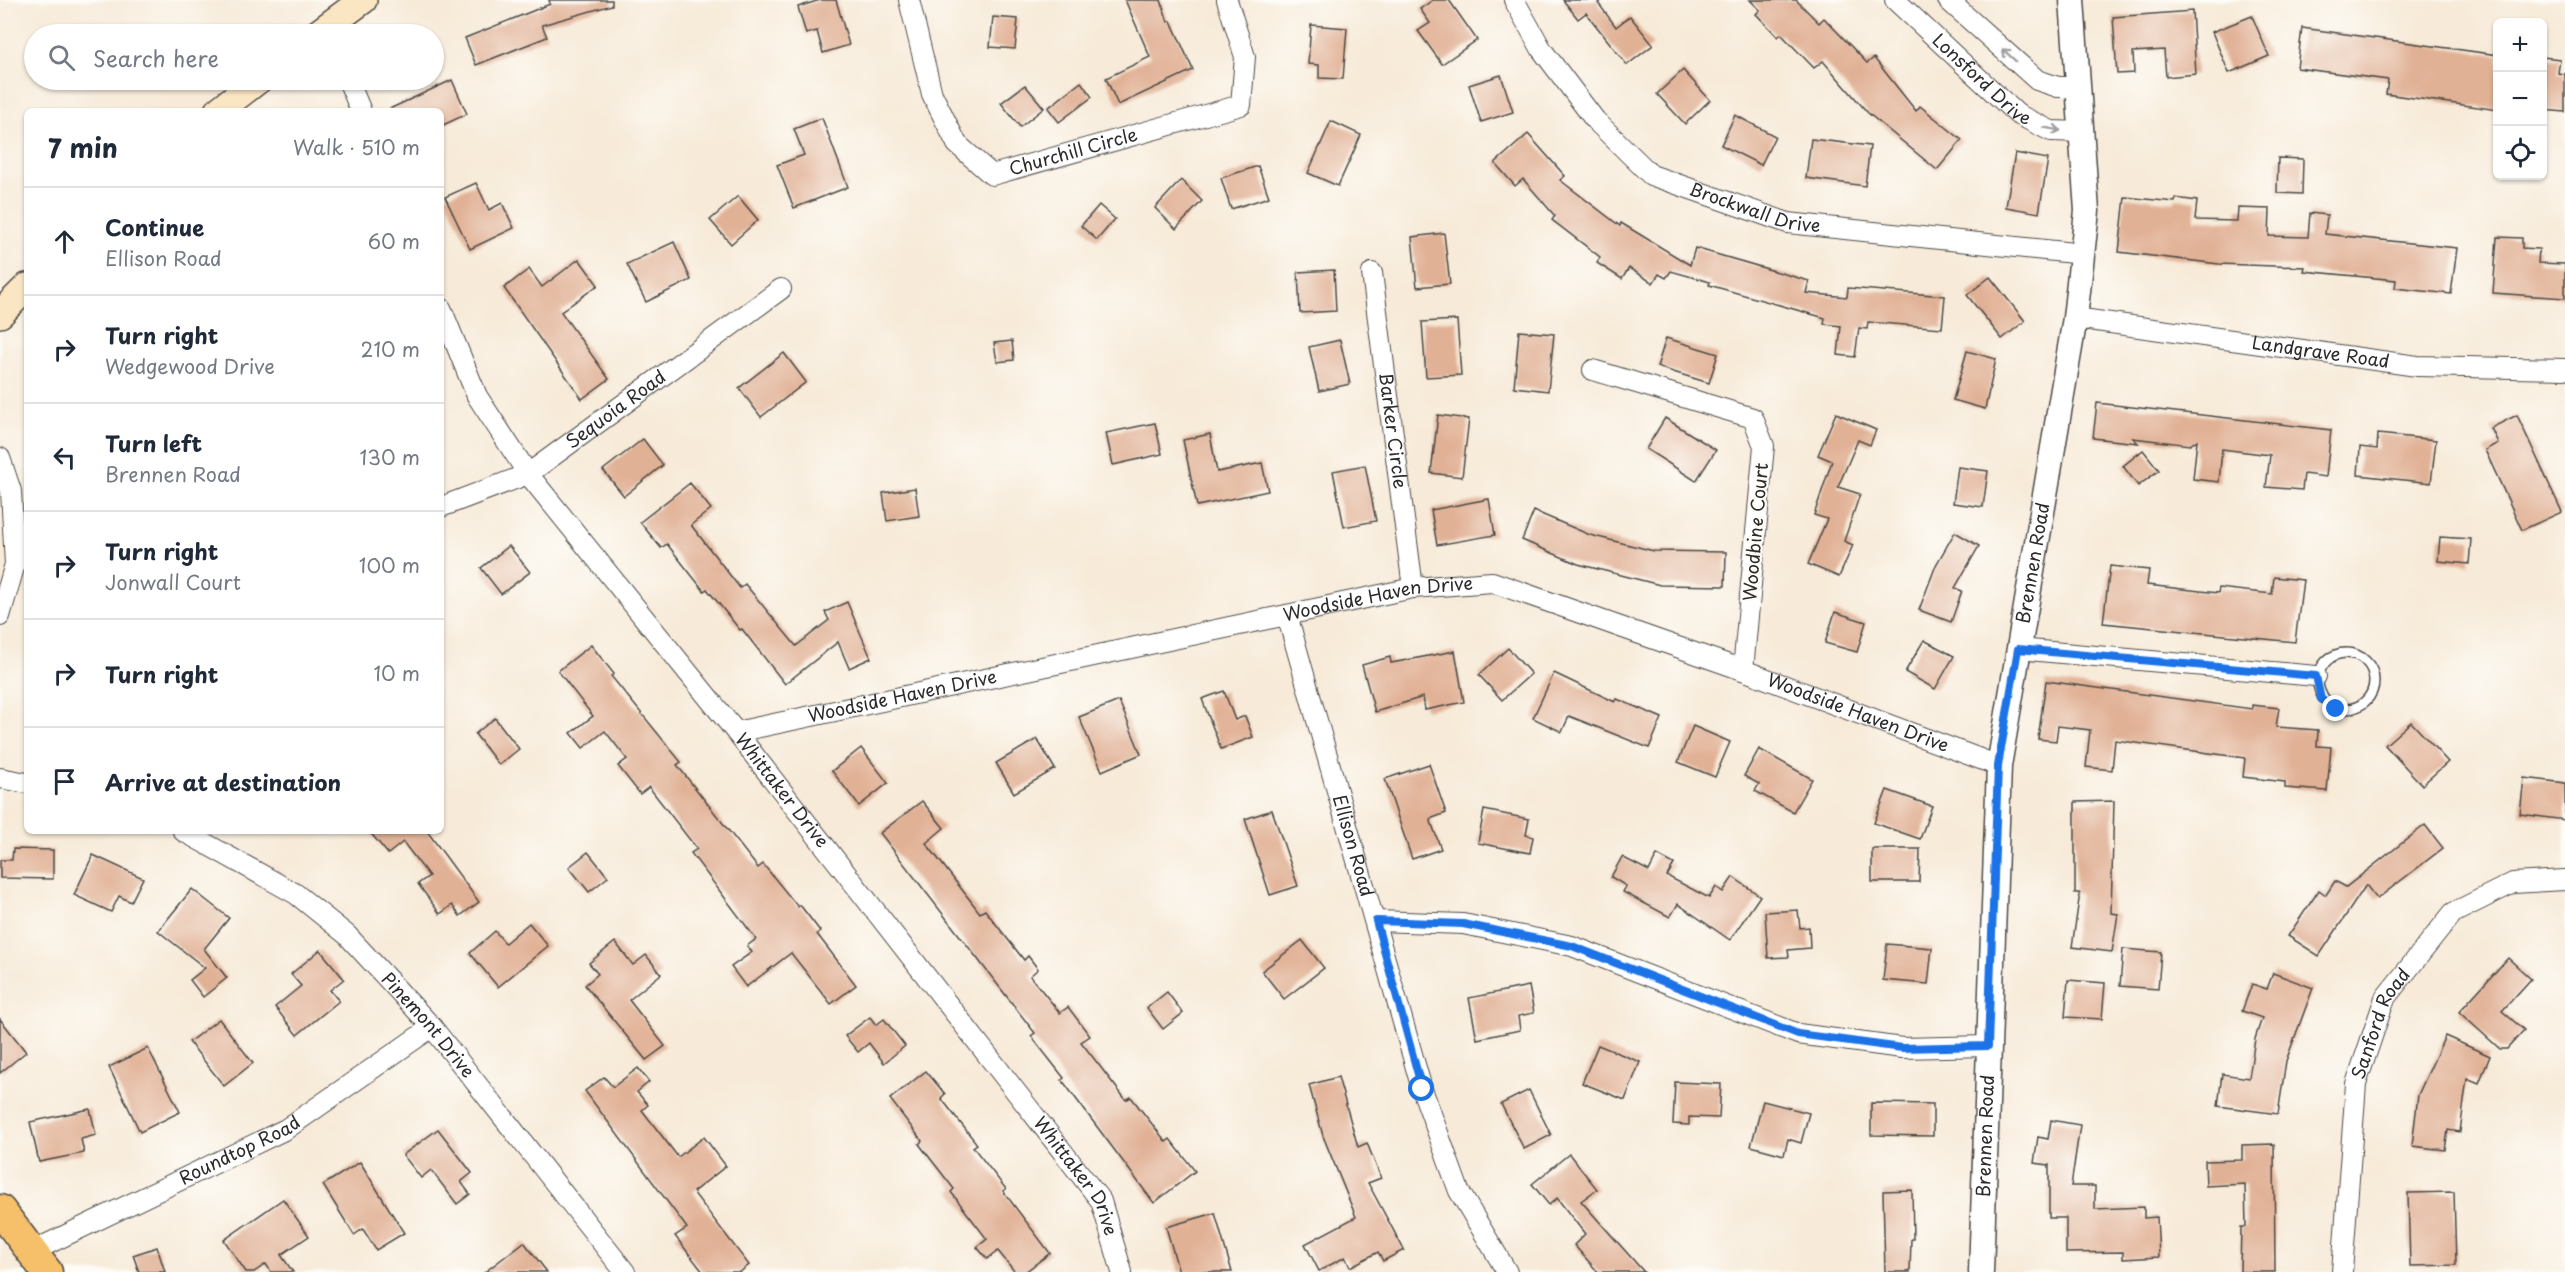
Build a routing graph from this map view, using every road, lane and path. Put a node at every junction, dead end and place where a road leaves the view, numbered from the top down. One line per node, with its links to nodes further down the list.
1 (363, 0): 8 (main road)
2 (909, 0): 3 (street, Churchill Circle)
3 (1227, 0)
4 (1514, 0): 15 (street, Brockwall Drive)
5 (1895, 0): 14 (street, Lonsford Drive, one-way to 14)
6 (1948, 0): 9 (street, Lonsford Drive, one-way to 6)
7 (2072, 0): 9 (street, Brennen Road)
8 (333, 24)
9 (2078, 87): 14 (street, Brennen Road)
10 (245, 90): 12 (main road)
11 (352, 90): 13 (street)
12 (222, 108)
13 (360, 108)
14 (2082, 132): 15 (street, Brennen Road)
15 (2083, 254): 21 (street, Brennen Road)
16 (1372, 273): 27 (street, Barker Circle)
17 (781, 289): 25 (street, Sequoia Road)
18 (24, 290): 19 (main road)
19 (0, 314)
20 (444, 315): 25 (street, Whittaker Drive)
21 (2075, 318): 22 (street, Landgrave Road); 30 (street, Brennen Road)
22 (2565, 369)
23 (1593, 370): 31 (street, Woodbine Court)
24 (0, 458): 29 (street)
25 (528, 474): 26 (street, Sequoia Road); 33 (street, Whittaker Drive)
26 (444, 506)
27 (1413, 588): 28 (street, Woodside Haven Drive); 31 (street, Woodside Haven Drive)
28 (1287, 615): 33 (street, Woodside Haven Drive); 39 (street, Ellison Road)
29 (0, 616)
30 (2018, 649): 32 (street); 34 (street, Brennen Road)
31 (1743, 670): 34 (street, Woodside Haven Drive)
32 (2316, 676): 32 (lane)
33 (736, 732): 45 (street, Whittaker Drive)
34 (1998, 766): 41 (street, Brennen Road)
35 (0, 778): 36 (street)
36 (24, 782)
37 (188, 834): 40 (street, Pinemont Drive)
38 (2565, 880): 48 (street, Sanford Road)
39 (1376, 921): 41 (street); 46 (street, Ellison Road)
40 (432, 1027): 43 (street, Roundtop Road); 44 (street, Pinemont Drive)
41 (1988, 1046): 47 (street, Brennen Road)
42 (0, 1210): 43 (main road)
43 (40, 1261)
44 (625, 1272)
45 (1122, 1272)
46 (1507, 1272)
47 (1981, 1272)
48 (2342, 1272)

